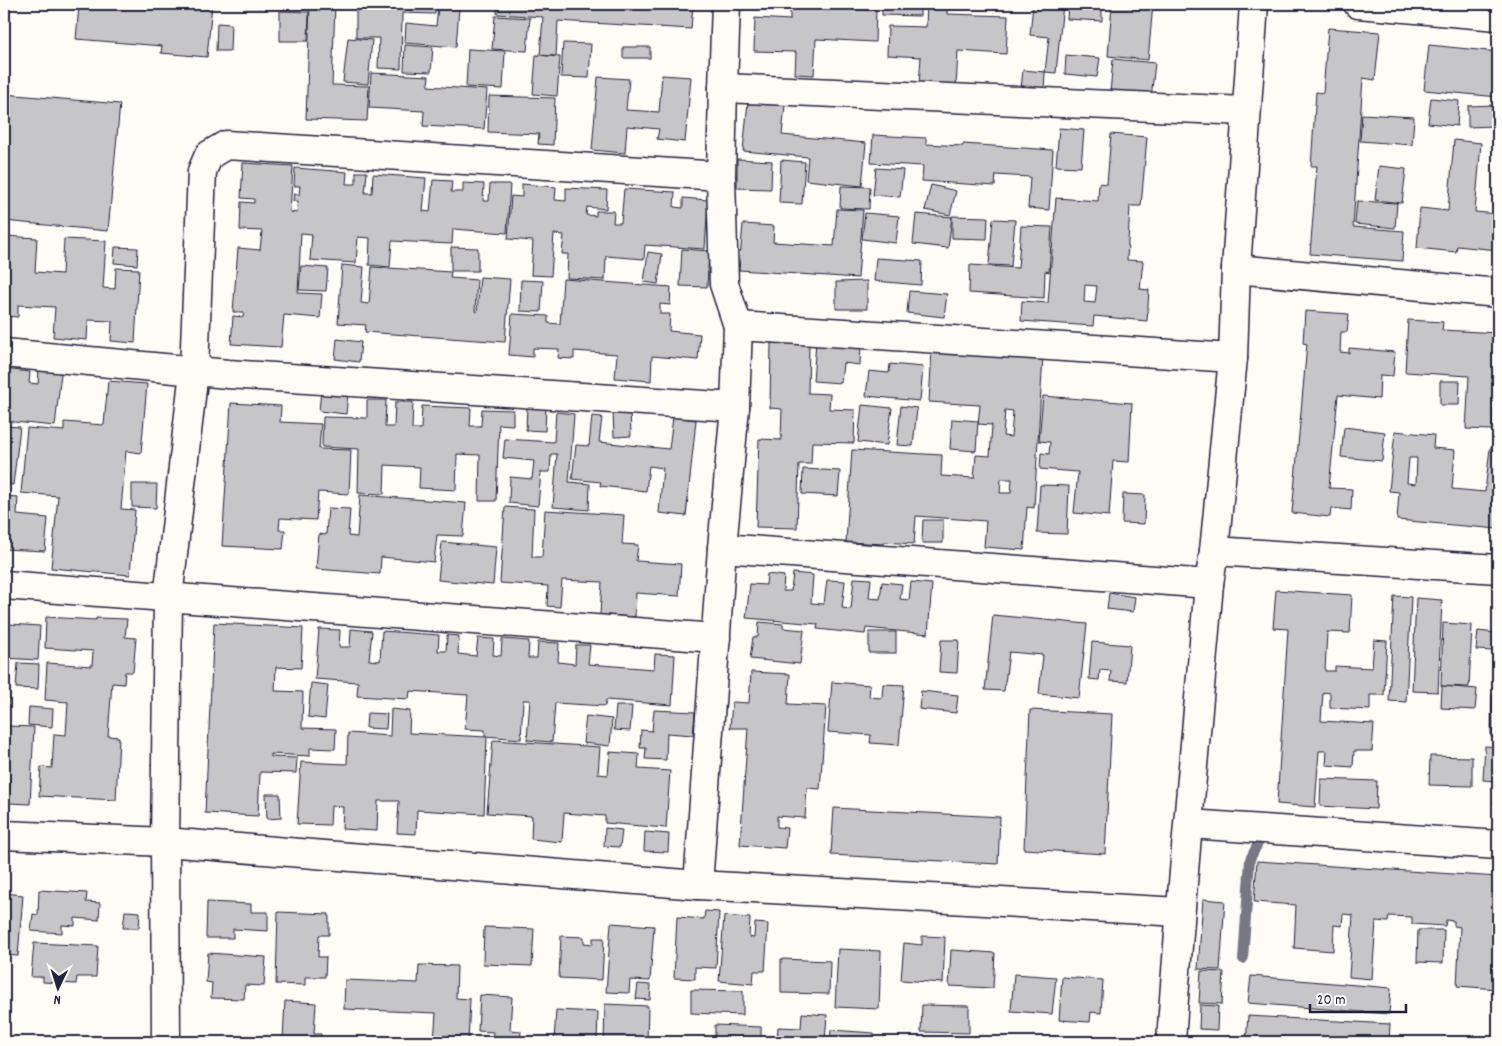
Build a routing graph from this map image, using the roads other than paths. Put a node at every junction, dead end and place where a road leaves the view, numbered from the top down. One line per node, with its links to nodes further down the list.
1 (726, 4): 5 (street)
2 (1254, 4): 6 (street)
3 (1358, 4): 4 (street)
4 (1498, 16)
5 (723, 88): 6 (street); 7 (street)
6 (1246, 111): 8 (street)
7 (721, 176): 10 (street); 13 (street)
8 (1236, 269): 9 (street); 12 (street)
9 (1498, 293)
10 (738, 326): 12 (street); 14 (street)
11 (4, 352): 13 (street)
12 (1234, 358): 16 (street)
13 (194, 371): 14 (street); 20 (street)
14 (735, 407): 15 (street)
15 (722, 548): 18 (street); 21 (street)
16 (1214, 551): 17 (street); 18 (street)
17 (1498, 569)
18 (1209, 584): 22 (street)
19 (4, 585): 20 (street)
20 (168, 598): 21 (street); 24 (street)
21 (716, 638): 26 (street)
22 (1189, 824): 25 (street); 27 (street)
23 (4, 835): 24 (street)
24 (165, 842): 26 (street); 28 (street)
25 (1498, 845)
26 (698, 885): 27 (street)
27 (1180, 912): 29 (street)
28 (166, 1042)
29 (1171, 1042)

